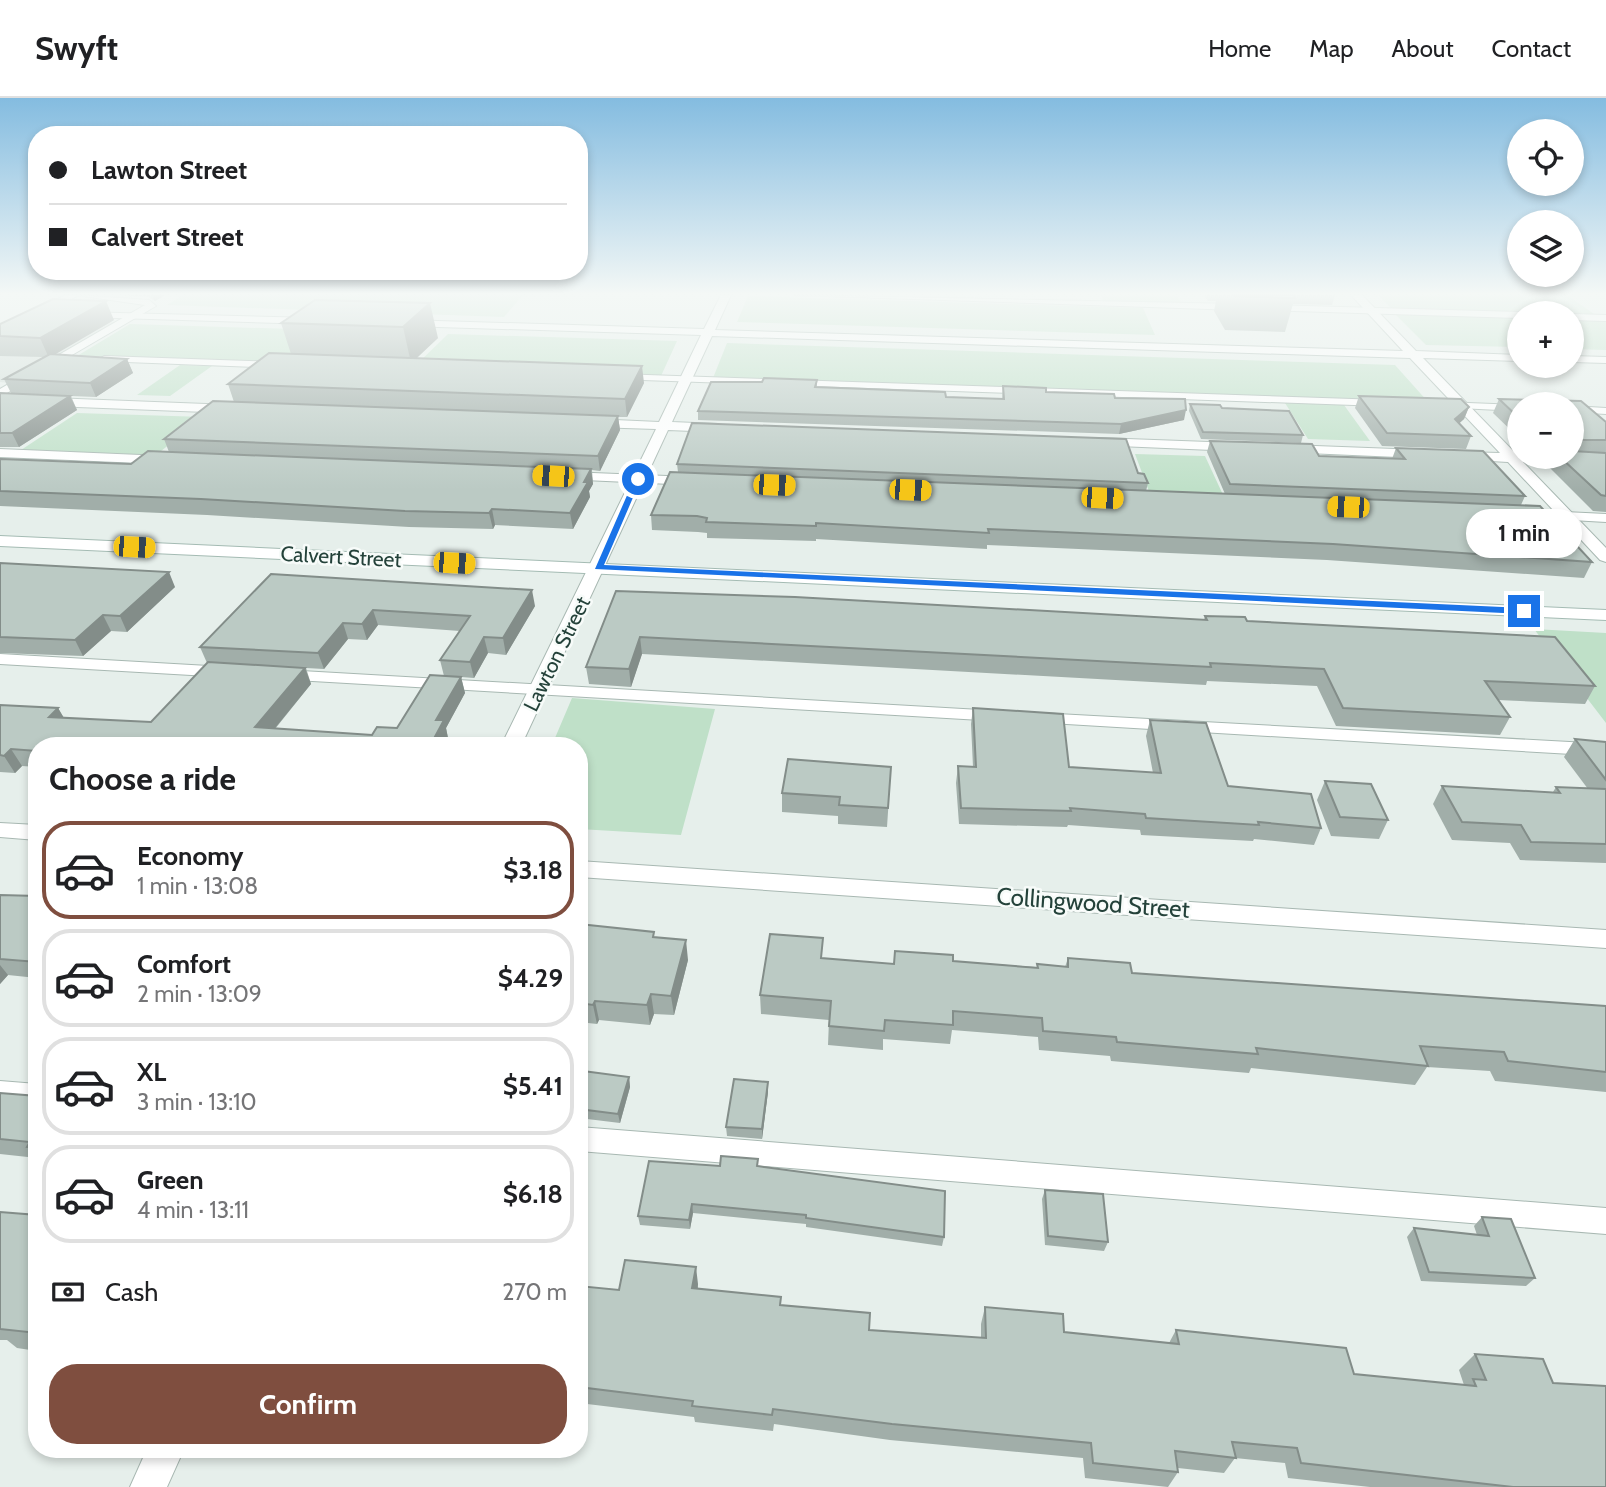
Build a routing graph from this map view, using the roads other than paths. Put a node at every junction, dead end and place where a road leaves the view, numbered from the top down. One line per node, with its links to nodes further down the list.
1 (61, 360): 8 (lane)
2 (122, 360): 5 (lane)
3 (695, 360): 7 (street, Lawton Street)
4 (1417, 360): 12 (street)
5 (287, 365)
6 (607, 377): 7 (lane)
7 (686, 379): 10 (lane); 18 (street, Lawton Street)
8 (0, 394)
9 (0, 400): 14 (street)
10 (1392, 403)
11 (1434, 405): 12 (lane)
12 (1460, 406): 13 (lane); 24 (street)
13 (1507, 408)
14 (249, 410)
15 (1584, 410): 16 (lane)
16 (1606, 411)
17 (582, 423): 18 (street)
18 (663, 426): 19 (street); 30 (street, Lawton Street)
19 (729, 428)
20 (1091, 442): 21 (street)
21 (1244, 448)
22 (1272, 449): 24 (street)
23 (0, 453): 25 (lane)
24 (1507, 457)
25 (180, 460)
26 (1584, 460): 27 (street)
27 (1606, 461)
28 (1519, 469): 33 (street)
29 (553, 476): 30 (lane)
30 (638, 479): 31 (lane); 37 (street, Lawton Street)
31 (706, 482)
32 (1511, 514): 33 (lane)
33 (1567, 516): 34 (lane); 36 (street)
34 (1606, 518)
35 (0, 541): 37 (street, Calvert Street)
36 (1606, 558)
37 (598, 568): 38 (street, Calvert Street); 40 (street, Lawton Street)
38 (1606, 615)
39 (0, 659): 40 (lane)
40 (540, 690): 41 (street, Lawton Street); 42 (lane)
41 (516, 737)
42 (1606, 750)
43 (0, 830): 44 (street)
44 (28, 832)
45 (588, 870): 46 (street, Collingwood Street)
46 (1606, 939)
47 (0, 1092): 48 (lane)
48 (28, 1094)
49 (588, 1140): 50 (lane)
50 (1606, 1221)
51 (162, 1458): 52 (street)
52 (148, 1487)

